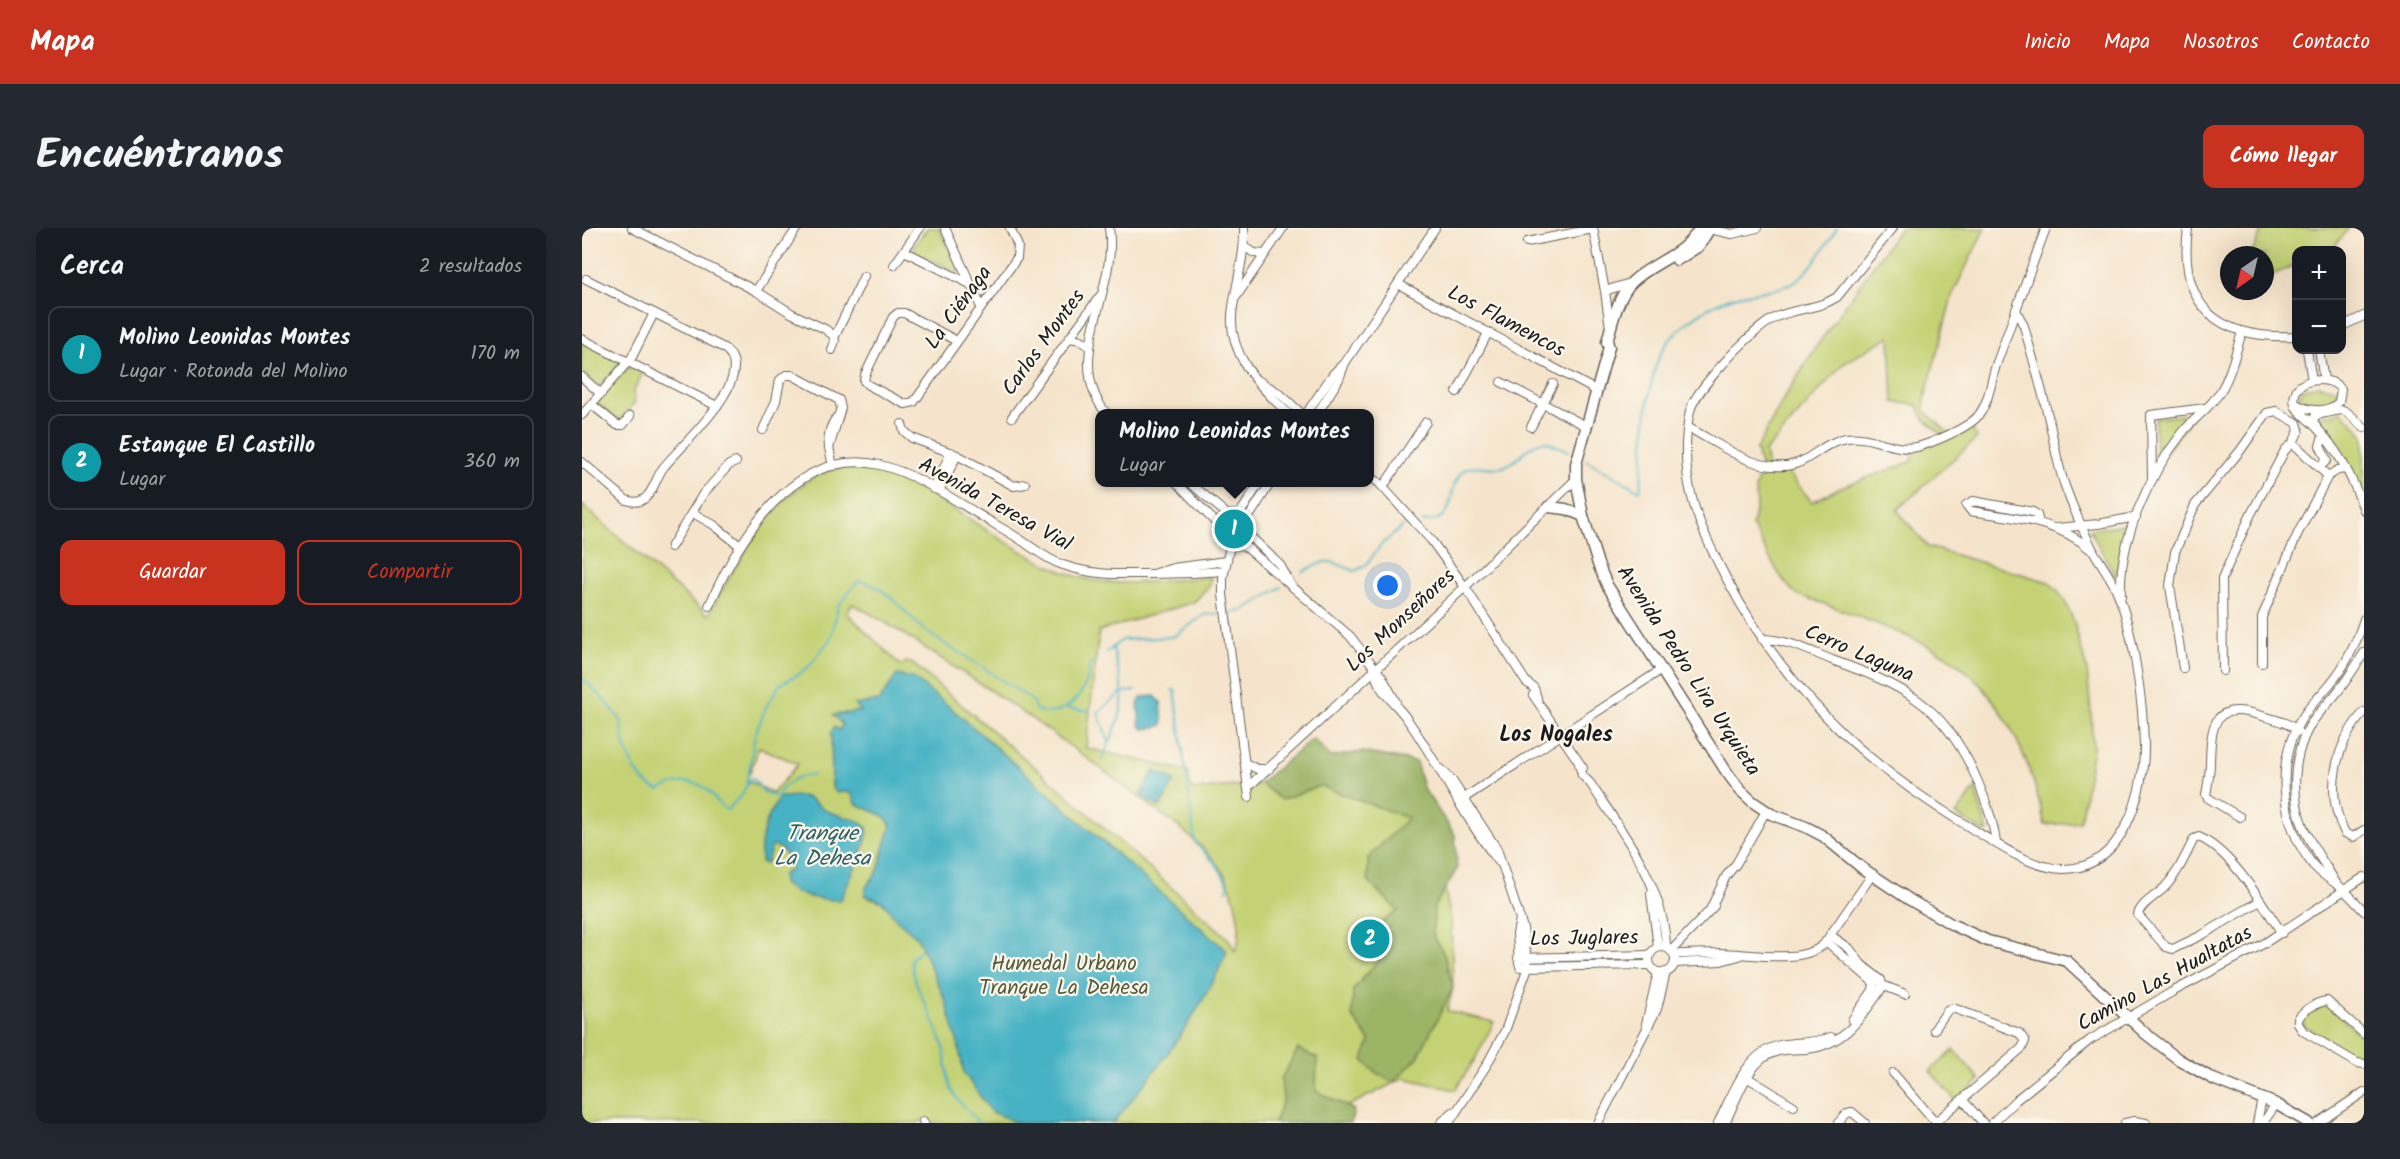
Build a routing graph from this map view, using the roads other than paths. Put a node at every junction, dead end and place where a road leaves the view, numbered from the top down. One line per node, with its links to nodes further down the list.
1 (632, 228): 17 (street)
2 (920, 228): 21 (street)
3 (945, 228): 27 (street)
4 (1010, 228): 33 (street, La Ciénaga)
5 (1109, 228): 30 (street)
6 (1244, 228): 20 (street)
7 (1283, 228): 22 (street)
8 (1435, 228): 28 (street)
9 (1593, 228): 19 (street); 31 (street)
10 (1706, 228): 18 (street); 26 (main road); 47 (main road, Avenida Pedro Lira Urquieta)
11 (1724, 228): 18 (street)
12 (1757, 228): 18 (street)
13 (1893, 228): 82 (street)
14 (2046, 228): 34 (street)
15 (2188, 228): 39 (street)
16 (793, 230): 29 (street)
17 (645, 231): 29 (street)
18 (1741, 233)
19 (1527, 242)
20 (1244, 246): 22 (street); 32 (street)
21 (904, 251): 23 (street); 27 (street)
22 (1265, 254): 32 (street)
23 (894, 265)
24 (864, 276): 42 (street)
25 (586, 279): 35 (street)
26 (1631, 283): 31 (street); 38 (main road, Avenida Pedro Lira Urquieta)
27 (970, 284): 33 (street)
28 (1398, 284): 40 (street, Los Flamencos); 52 (street)
29 (756, 291): 42 (street)
30 (1104, 291): 43 (street, Carlos Montes); 46 (street)
31 (1605, 291): 38 (street)
32 (1234, 299): 55 (street)
33 (981, 307): 45 (street, La Ciénaga)
34 (2016, 310): 82 (street); 116 (street)
35 (654, 314): 51 (street); 66 (street)
36 (2364, 316): 37 (street)
37 (2346, 324)
38 (1610, 331): 47 (main road, Avenida Pedro Lira Urquieta)
39 (2242, 332): 41 (street); 67 (street)
40 (1488, 333): 59 (street, Los Flamencos); 61 (street)
41 (2292, 336)
42 (834, 338): 48 (street)
43 (1070, 338): 46 (street); 76 (street, Carlos Montes)
44 (582, 339): 51 (street)
45 (957, 341): 45 (street, La Ciénaga)
46 (1090, 347): 68 (street)
47 (1609, 347): 59 (main road, Avenida Pedro Lira Urquieta)
48 (832, 350)
49 (2308, 354): 56 (street)
50 (2320, 354): 54 (street)
51 (629, 361): 62 (street); 66 (street)
52 (1345, 363): 71 (street); 72 (street)
53 (582, 377): 62 (street)
54 (2324, 380): 56 (street); 60 (street)
55 (1259, 381): 69 (street); 70 (street)
56 (2312, 381): 64 (street)
57 (1501, 382): 65 (street)
58 (1553, 384): 65 (street)
59 (1597, 391): 79 (main road, Avenida Pedro Lira Urquieta)
60 (2342, 391): 64 (street); 75 (street)
61 (1457, 392)
62 (601, 394): 63 (street)
63 (591, 404): 73 (street); 74 (street)
64 (2296, 404): 81 (street)
65 (1543, 405): 79 (street); 80 (street)
66 (717, 406): 89 (street)
67 (2205, 408): 88 (street); 92 (street)
68 (1104, 409)
69 (1283, 409)
70 (1298, 409)
71 (1308, 409)
72 (1320, 409)
73 (582, 415)
74 (630, 416)
75 (2354, 416): 81 (street); 83 (street)
76 (1012, 417)
77 (1426, 422): 104 (street)
78 (902, 424): 87 (street)
79 (1587, 426): 97 (main road, Avenida Pedro Lira Urquieta)
80 (1532, 427)
81 (2316, 427): 85 (street)
82 (1689, 428): 130 (street)
83 (2364, 428)
84 (763, 430): 91 (street)
85 (2323, 436): 93 (street); 94 (street)
86 (2293, 443): 93 (street); 133 (street); 136 (street)
87 (954, 454): 99 (street); 105 (street)
88 (2152, 460): 92 (street); 98 (street)
89 (582, 462)
90 (736, 462): 108 (street)
91 (833, 466): 105 (street, Avenida Teresa Vial); 120 (street, Avenida Teresa Vial)
92 (2160, 467): 98 (street)
93 (2320, 467): 95 (street)
94 (2346, 470): 95 (street); 107 (street)
95 (2328, 476): 132 (street)
96 (1374, 479): 104 (street)
97 (1576, 479): 106 (street, Los Monseñores); 111 (main road, Avenida Pedro Lira Urquieta)
98 (2152, 483): 112 (street)
99 (1025, 484)
100 (1180, 487): 115 (street)
101 (1194, 487): 109 (street)
102 (1257, 487): 110 (street)
103 (1268, 487): 113 (street)
104 (1383, 487): 126 (street)
105 (937, 490): 124 (street, Avenida Teresa Vial)
106 (1548, 507): 111 (main road); 126 (street, Los Monseñores)
107 (2364, 510)
108 (693, 513): 120 (street); 122 (street)
109 (1228, 515): 110 (street); 115 (street)
110 (1239, 515): 113 (street)
111 (1583, 516): 135 (main road, Avenida Pedro Lira Urquieta)
112 (2136, 517): 116 (street); 127 (street)
113 (1247, 520): 118 (street)
114 (2039, 523): 114 (street); 117 (street)
115 (1218, 525): 121 (street)
116 (2082, 526): 117 (street); 123 (street)
117 (2058, 528): 123 (street)
118 (1250, 535): 119 (street); 125 (street)
119 (1240, 545): 121 (street); 125 (street)
120 (740, 546): 128 (street, Avenida Teresa Vial)
121 (1230, 546): 124 (street)
122 (671, 547)
123 (2094, 553): 127 (street)
124 (1225, 566): 141 (street)
125 (1290, 584): 134 (street)
126 (1465, 587): 134 (street, Los Monseñores); 139 (street)
127 (2121, 603): 147 (street)
128 (709, 606)
129 (2364, 619): 138 (street)
130 (1762, 639): 147 (street); 147 (street, Cerro Laguna)
131 (2364, 653): 140 (street)
132 (2262, 663)
133 (2183, 668)
134 (1375, 670): 142 (street, Los Monseñores); 143 (street)
135 (1661, 670): 139 (street); 144 (main road, Avenida Pedro Lira Urquieta)
136 (2223, 671)
137 (2364, 712): 146 (street)
138 (2296, 729): 140 (street); 145 (street); 150 (street)
139 (1561, 736): 143 (street); 155 (street)
140 (2302, 743): 150 (street)
141 (1245, 763): 142 (street); 142 (street, Los Monseñores)
142 (1269, 769)
143 (1461, 800): 157 (street)
144 (1766, 811): 148 (main road, Avenida Pedro Lira Urquieta); 155 (street)
145 (2240, 817)
146 (2364, 830)
147 (1996, 843)
148 (1872, 875): 154 (street); 161 (main road, Avenida Pedro Lira Urquieta)
149 (2364, 877): 150 (street, Camino Las Hualtatas)
150 (2341, 888): 152 (street); 153 (street, Camino Las Hualtatas)
151 (2260, 901): 151 (street); 153 (street)
152 (2364, 911)
153 (2282, 933): 161 (street, Camino Las Hualtatas)
154 (1828, 938): 155 (street); 159 (street); 166 (street)
155 (1669, 952): 156 (street); 158 (street)
156 (1650, 960): 157 (street, Los Juglares); 158 (street)
157 (1524, 965): 172 (street)
158 (1662, 972): 175 (street)
159 (1882, 985): 160 (street); 166 (street)
160 (1905, 994)
161 (2127, 1017): 168 (main road, Avenida Pedro Lira Urquieta); 181 (street, Camino Las Hualtatas)
162 (1934, 1030): 169 (street)
163 (2364, 1034): 164 (street)
164 (2364, 1064)
165 (1893, 1073): 169 (street)
166 (1745, 1077): 171 (street); 176 (street); 177 (street)
167 (2364, 1092): 187 (street)
168 (2262, 1098): 170 (main road, Avenida Pedro Lira Urquieta); 184 (street)
169 (1963, 1100): 180 (street)
170 (2276, 1104): 185 (street); 186 (main road, Avenida Pedro Lira Urquieta)
171 (1794, 1106)
172 (1456, 1110): 173 (street); 174 (street)
173 (1441, 1123)
174 (1449, 1123)
175 (1598, 1123)
176 (1718, 1123)
177 (1725, 1123)
178 (1838, 1123): 179 (street)
179 (1865, 1123)
180 (1983, 1123)
181 (1992, 1123)
182 (2125, 1123): 183 (street)
183 (2146, 1123)
184 (2257, 1123)
185 (2263, 1123)
186 (2309, 1123)
187 (2318, 1123)

